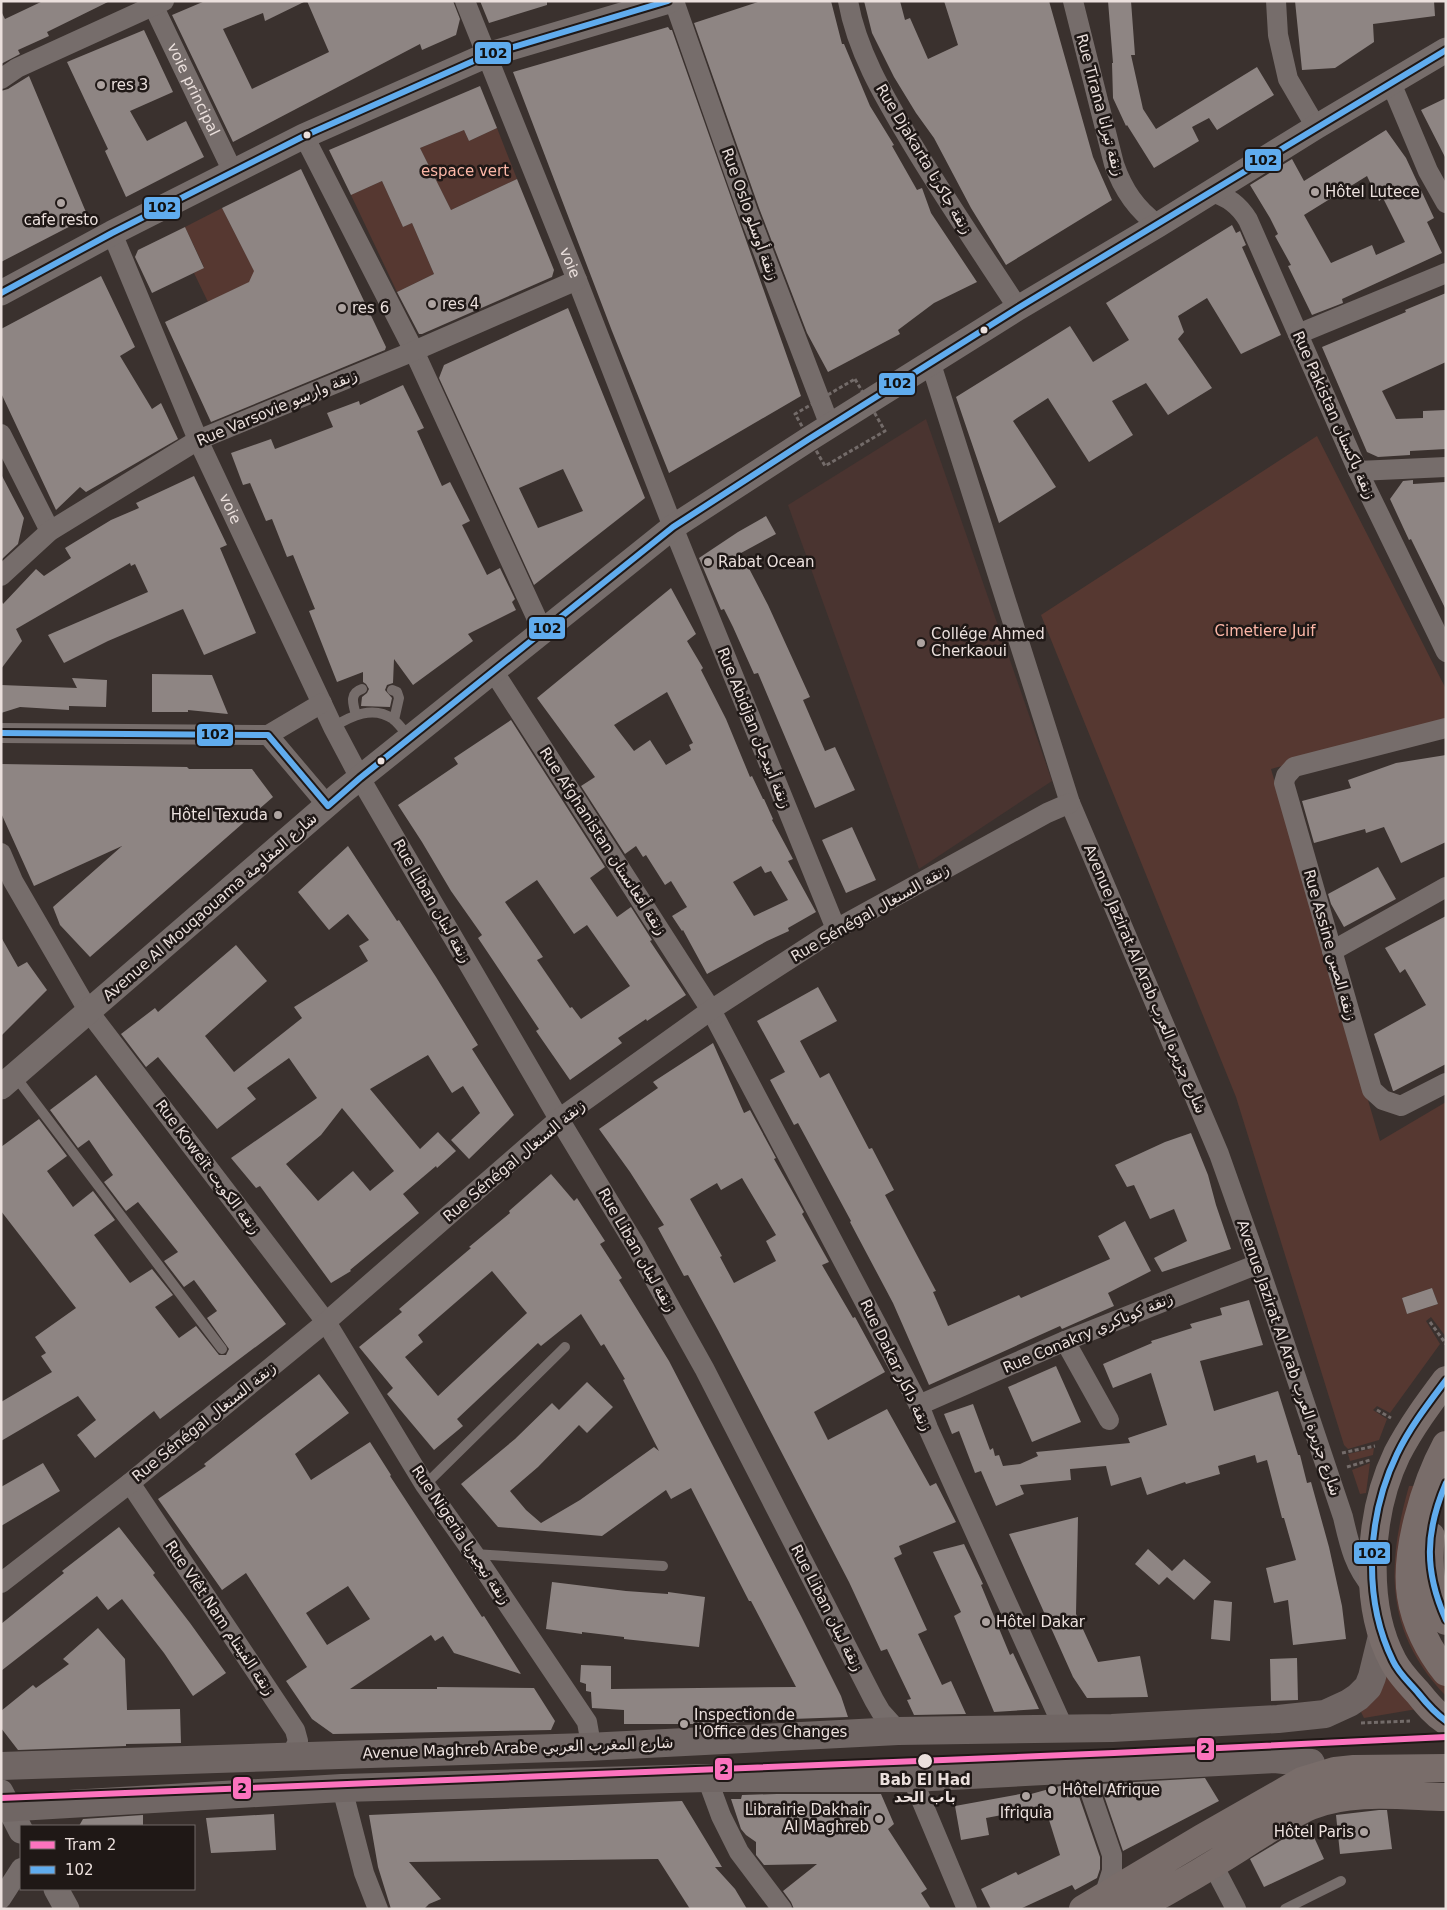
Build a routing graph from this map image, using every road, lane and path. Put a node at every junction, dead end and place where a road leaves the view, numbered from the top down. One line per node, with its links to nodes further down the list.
1 (465, 1): 9 (street, voie)
2 (669, 1): 9 (street)
3 (674, 1): 26 (street, Rue Oslo زنقة أوسلو)
4 (848, 1): 22 (street, Rue Djakarta زنقة جاكرتا)
5 (1073, 1): 17 (street, Rue Tirana زنقة تيرانا)
6 (1276, 1): 12 (street)
7 (156, 3): 10 (street, voie principal); 14 (street, voie principal)
8 (1446, 50): 11 (street, Avenue Al Mouqaouama شارع المقاومة)
9 (487, 56): 13 (street); 20 (street, voie)
10 (1, 79)
11 (1391, 83): 12 (street, Avenue Al Mouqaouama شارع المقاومة); 16 (street)
12 (1316, 127): 15 (street, Avenue Al Mouqaouama شارع المقاومة)
13 (304, 136): 14 (street); 24 (street)
14 (233, 172): 18 (street)
15 (1211, 192): 17 (street, Avenue Al Mouqaouama شارع المقاومة); 23 (street, Rue Pakistan زنقة باكستان)
16 (1446, 203)
17 (1158, 225): 22 (street, Avenue Al Mouqaouama شارع المقاومة)
18 (112, 233): 21 (street); 28 (street, voie)
19 (1446, 273): 23 (street)
20 (577, 280): 24 (street, Rue Varsovie زنقة وارسو); 31 (street, voie)
21 (1, 294)
22 (1018, 308): 25 (street, Avenue Al Mouqaouama شارع المقاومة)
23 (1298, 334): 30 (street, Rue Pakistan زنقة باكستان)
24 (414, 351): 28 (street, Rue Varsovie زنقة وارسو); 34 (street)
25 (931, 364): 26 (street, Avenue Al Mouqaouama شارع المقاومة); 48 (street, Avenue Jazirat Al Arab شارع جزيرة العرب)
26 (830, 426): 31 (street, Avenue Al Mouqaouama شارع المقاومة)
27 (1, 434): 32 (street)
28 (198, 440): 32 (street, Rue Varsovie زنقة وارسو); 39 (street, voie)
29 (1446, 467): 30 (street)
30 (1358, 471): 35 (street, Rue Pakistan زنقة باكستان)
31 (673, 527): 34 (street, Avenue Al Mouqaouama شارع المقاومة); 53 (street, Rue Abidjan زنقة أبيدجان)
32 (50, 531): 33 (street, Rue Varsovie زنقة وارسو)
33 (1, 576)
34 (543, 632): 36 (street, Avenue Al Mouqaouama شارع المقاومة)
35 (1446, 652)
36 (494, 672): 46 (street, Avenue Al Mouqaouama شارع المقاومة); 55 (street, Rue Afghanistan زنقة أفغانستان)
37 (362, 689): 40 (lane)
38 (392, 690): 41 (lane)
39 (322, 703): 42 (street, voie); 45 (street)
40 (356, 715): 41 (lane); 42 (lane)
41 (394, 720): 46 (lane)
42 (333, 728): 47 (street, voie)
43 (1446, 728): 54 (street, Rue Assine زنقة الصين)
44 (1, 733): 45 (street)
45 (268, 735): 49 (street)
46 (410, 738): 47 (street, Avenue Al Mouqaouama شارع المقاومة)
47 (360, 778): 49 (street, Avenue Al Mouqaouama شارع المقاومة); 59 (street, Rue Liban زنقة لبنان)
48 (1070, 803): 53 (street, Rue Sénégal زنقة السنغال); 60 (street, Avenue Jazirat Al Arab شارع جزيرة العرب)
49 (328, 806): 56 (street, Avenue Al Mouqaouama شارع المقاومة)
50 (1, 853): 51 (street, Rue Koweït زنقة الكويت)
51 (7, 884): 56 (street, Rue Koweït زنقة الكويت)
52 (1446, 888): 54 (street)
53 (836, 929): 55 (street, Rue Sénégal زنقة السنغال)
54 (1332, 951): 58 (street, Rue Assine زنقة الصين)
55 (711, 1010): 59 (street, Rue Sénégal زنقة السنغال); 68 (street, Rue Dakar زنقة داكار)
56 (89, 1012): 57 (street, Avenue Al Mouqaouama شارع المقاومة); 61 (street, Rue Koweït زنقة الكويت)
57 (8, 1082): 66 (lane)
58 (1446, 1083)
59 (559, 1119): 61 (street, Rue Sénégal زنقة السنغال); 89 (street, Rue Liban زنقة لبنان)
60 (1258, 1264): 63 (street, Rue Conakry زنقة كوناكري); 83 (street, Avenue Jazirat Al Arab شارع جزيرة العرب)
61 (326, 1322): 78 (street, Rue Sénégal زنقة السنغال); 79 (street, Rue Nigeria زنقة نيجيريا)
62 (1430, 1322): 64 (path)
63 (1065, 1341): 68 (street, Rue Conakry زنقة كوناكري); 71 (street)
64 (1446, 1344)
65 (565, 1347): 79 (lane)
66 (222, 1349)
67 (1446, 1380): 83 (main road)
68 (919, 1405): 88 (street, Rue Dakar زنقة داكار)
69 (1377, 1410): 70 (path)
70 (1393, 1419)
71 (1109, 1420)
72 (1383, 1444): 74 (path)
73 (1446, 1445): 86 (main road)
74 (1342, 1453)
75 (1379, 1458): 76 (path)
76 (1347, 1467)
77 (1446, 1482): 84 (main road)
78 (130, 1483): 82 (street, Rue Sénégal زنقة السنغال); 91 (street, Rue Viêt Nam زنقة الفيتنام)
79 (425, 1486): 80 (street, Rue Nigeria زنقة نيجيريا)
80 (474, 1554): 81 (lane); 90 (street, Rue Nigeria زنقة نيجيريا)
81 (663, 1566)
82 (1, 1583)
83 (1373, 1588): 85 (main road)
84 (1446, 1621)
85 (1382, 1636): 87 (main road); 88 (main road)
86 (1446, 1672)
87 (1446, 1721)
88 (1064, 1729): 89 (main road, Avenue Maghreb Arabe شارع المغرب العربي); 95 (main road)
89 (898, 1731): 90 (main road, Avenue Maghreb Arabe شارع المغرب العربي)
90 (587, 1747): 91 (main road, Avenue Maghreb Arabe شارع المغرب العربي)
91 (291, 1756): 94 (main road, Avenue Maghreb Arabe شارع المغرب العربي)
92 (1446, 1756): 93 (main road)
93 (1311, 1763): 95 (main road); 108 (main road)
94 (1, 1766)
95 (1082, 1768): 98 (main road); 108 (street)
96 (1446, 1768): 108 (main road)
97 (707, 1778): 98 (main road); 100 (main road); 111 (street)
98 (912, 1778): 112 (street)
99 (1446, 1780): 108 (main road)
100 (342, 1788): 102 (main road); 110 (street)
101 (1446, 1797): 103 (main road)
102 (8, 1810)
103 (1213, 1865): 108 (main road); 113 (street)
104 (20, 1870): 107 (street)
105 (1342, 1881): 114 (lane)
106 (57, 1890): 109 (street)
107 (1, 1899)
108 (1107, 1902)
109 (67, 1909)
110 (378, 1909)
111 (782, 1909)
112 (967, 1909)
113 (1236, 1909)
114 (1285, 1909)

